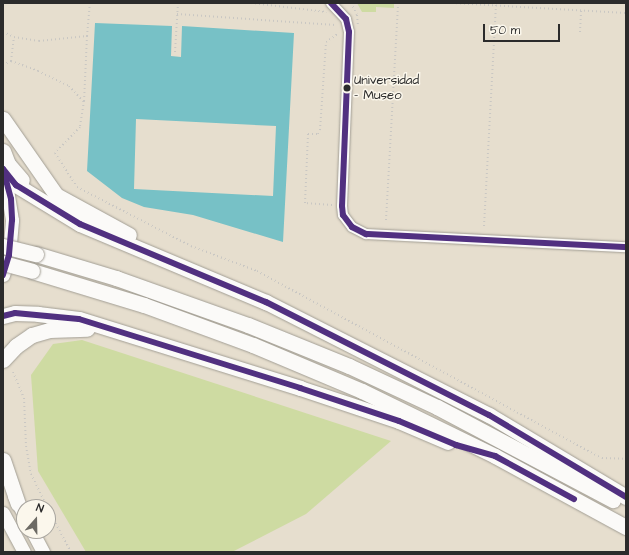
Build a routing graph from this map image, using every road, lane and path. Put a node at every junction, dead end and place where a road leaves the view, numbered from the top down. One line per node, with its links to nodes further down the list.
1 (90, 3): 18 (path)
2 (178, 3): 12 (path)
3 (201, 3): 4 (path)
4 (208, 3)
5 (251, 3): 8 (path)
6 (398, 3): 28 (path)
7 (452, 3): 9 (path)
8 (285, 4): 10 (path)
9 (496, 4): 11 (path); 29 (path)
10 (330, 8): 31 (street)
11 (581, 11): 13 (path); 17 (path)
12 (177, 14): 15 (path); 20 (path)
13 (626, 14)
14 (332, 19): 15 (path)
15 (336, 25): 27 (path)
16 (3, 32): 19 (path)
17 (580, 32)
18 (87, 36): 19 (path); 23 (path)
19 (14, 37): 21 (path)
20 (175, 52)
21 (11, 61): 22 (path); 23 (path)
22 (3, 65)
23 (84, 101): 40 (path)
24 (3, 119): 32 (highway)
25 (3, 151): 32 (highway)
26 (4, 172): 32 (highway); 34 (main road)
27 (335, 206)
28 (386, 220)
29 (484, 226)
30 (3, 246): 47 (highway, bridge)
31 (626, 247)
32 (163, 257): 43 (highway)
33 (3, 264): 39 (highway, bridge)
34 (3, 275)
35 (3, 316): 36 (highway)
36 (166, 347): 37 (highway); 39 (highway)
37 (3, 360)
38 (13, 372): 45 (path)
39 (495, 456): 50 (highway)
40 (626, 459)
41 (3, 460): 44 (highway)
42 (3, 477): 46 (main road)
43 (626, 497)
44 (17, 499)
45 (44, 499)
46 (16, 501)
47 (626, 507)
48 (3, 514): 52 (main road)
49 (56, 523): 54 (path)
50 (626, 527)
51 (36, 539): 53 (main road)
52 (24, 552)
53 (43, 552)
54 (71, 552)

